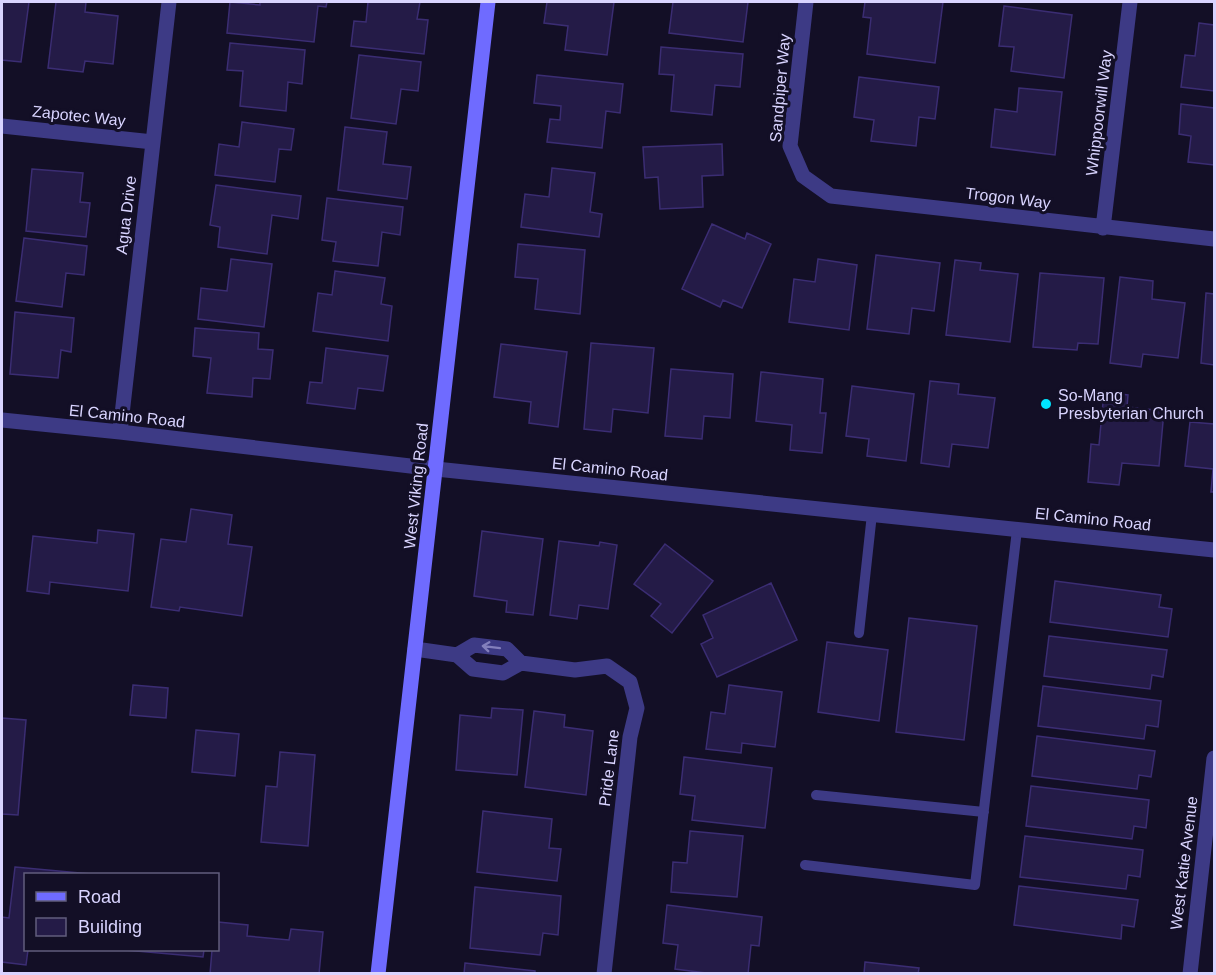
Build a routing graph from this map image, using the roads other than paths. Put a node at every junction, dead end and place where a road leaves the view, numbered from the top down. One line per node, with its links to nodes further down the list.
1 (169, 2): 6 (street, Agua Drive)
2 (488, 2): 12 (street, West Viking Road)
3 (806, 2): 7 (street, Sandpiper Way)
4 (1130, 2): 8 (street, Whippoorwill Way)
5 (2, 126): 6 (street, Zapotec Way)
6 (153, 142): 11 (street, Agua Drive)
7 (803, 176): 8 (street, Trogon Way)
8 (1103, 228): 9 (street, Trogon Way)
9 (1215, 239)
10 (2, 420): 11 (street, El Camino Road)
11 (120, 432): 12 (street, El Camino Road)
12 (436, 470): 13 (street, El Camino Road); 17 (street, West Viking Road)
13 (872, 514): 14 (street, El Camino Road); 16 (lane)
14 (1017, 530): 15 (street, El Camino Road); 22 (lane)
15 (1215, 550)
16 (860, 633)
17 (416, 649): 18 (street, Pride Lane); 24 (street, West Viking Road)
18 (457, 655): 19 (street, Pride Lane); 19 (street, Pride Lane, one-way to 18)
19 (521, 663): 25 (street, Pride Lane)
20 (1215, 758): 26 (street, West Katie Avenue)
21 (816, 795): 22 (lane)
22 (984, 812): 23 (lane)
23 (805, 865)
24 (378, 974)
25 (604, 974)
26 (1190, 974)

